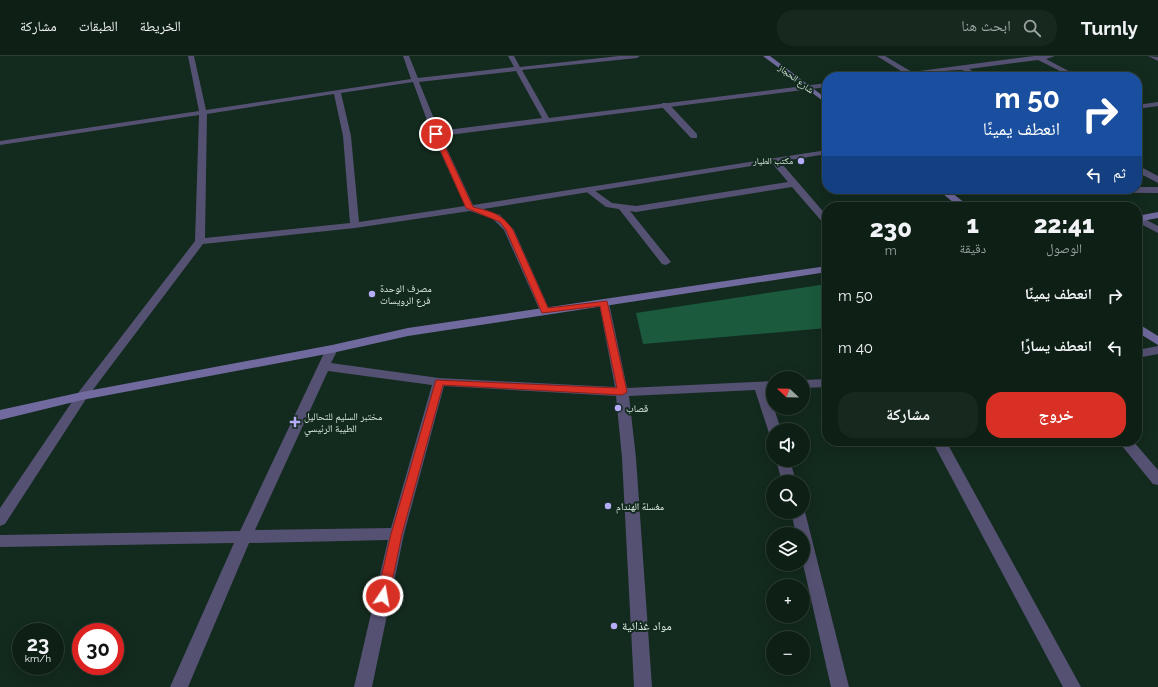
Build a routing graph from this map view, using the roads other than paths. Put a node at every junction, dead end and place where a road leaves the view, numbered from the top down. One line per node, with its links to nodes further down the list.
1 (191, 56): 25 (street)
2 (406, 56): 17 (street)
3 (511, 56): 12 (street)
4 (637, 56): 12 (street)
5 (766, 56): 19 (street, شارع الحجاز)
6 (880, 56): 13 (street)
7 (1052, 56): 9 (street)
8 (1151, 56): 10 (street)
9 (1036, 57): 11 (street); 16 (street)
10 (1158, 59)
11 (962, 68): 14 (street); 15 (street)
12 (518, 69): 17 (street); 26 (street)
13 (908, 72)
14 (928, 72)
15 (970, 72)
16 (1067, 72)
17 (415, 80): 20 (street); 27 (street)
18 (822, 86): 19 (street)
19 (807, 87): 21 (street, شارع الحجاز); 23 (street)
20 (337, 92): 25 (street); 46 (street)
21 (822, 98)
22 (1158, 104): 24 (street)
23 (665, 105): 26 (street); 28 (street)
24 (1142, 106)
25 (203, 113): 29 (street); 48 (street)
26 (547, 120): 27 (street)
27 (436, 134): 40 (street)
28 (694, 136)
29 (0, 143)
30 (822, 153): 31 (street)
31 (774, 160): 34 (street); 35 (street)
32 (1142, 171): 33 (street)
33 (1158, 180)
34 (794, 184): 41 (street); 43 (street)
35 (588, 190): 40 (street); 41 (street)
36 (1142, 190): 37 (street)
37 (1158, 190)
38 (948, 194): 39 (street)
39 (958, 202)
40 (470, 208): 46 (street); 52 (street)
41 (623, 208): 49 (street)
42 (1158, 215): 44 (street)
43 (822, 216)
44 (1142, 218)
45 (1142, 221): 47 (street)
46 (355, 225): 48 (street)
47 (1158, 230)
48 (200, 241): 65 (street)
49 (666, 262)
50 (822, 270): 51 (street)
51 (604, 303): 52 (street); 64 (street)
52 (545, 311): 55 (street)
53 (1142, 330): 54 (street)
54 (1158, 341)
55 (332, 349): 58 (street); 65 (street)
56 (1158, 350): 57 (street)
57 (1142, 353)
58 (324, 366): 59 (street); 74 (street)
59 (439, 382): 64 (street); 73 (street)
60 (822, 383): 61 (street)
61 (810, 384)
62 (760, 385): 63 (street); 64 (street); 67 (street)
63 (766, 385)
64 (622, 392): 78 (street)
65 (82, 396): 66 (street); 72 (street)
66 (0, 415)
67 (772, 423)
68 (942, 446): 80 (street)
69 (1130, 446): 70 (street)
70 (1158, 480)
71 (800, 519): 79 (street)
72 (0, 520)
73 (397, 534): 74 (street); 77 (street)
74 (244, 537): 75 (street); 76 (street)
75 (0, 541)
76 (179, 687)
77 (363, 687)
78 (643, 687)
79 (840, 687)
80 (1072, 687)

